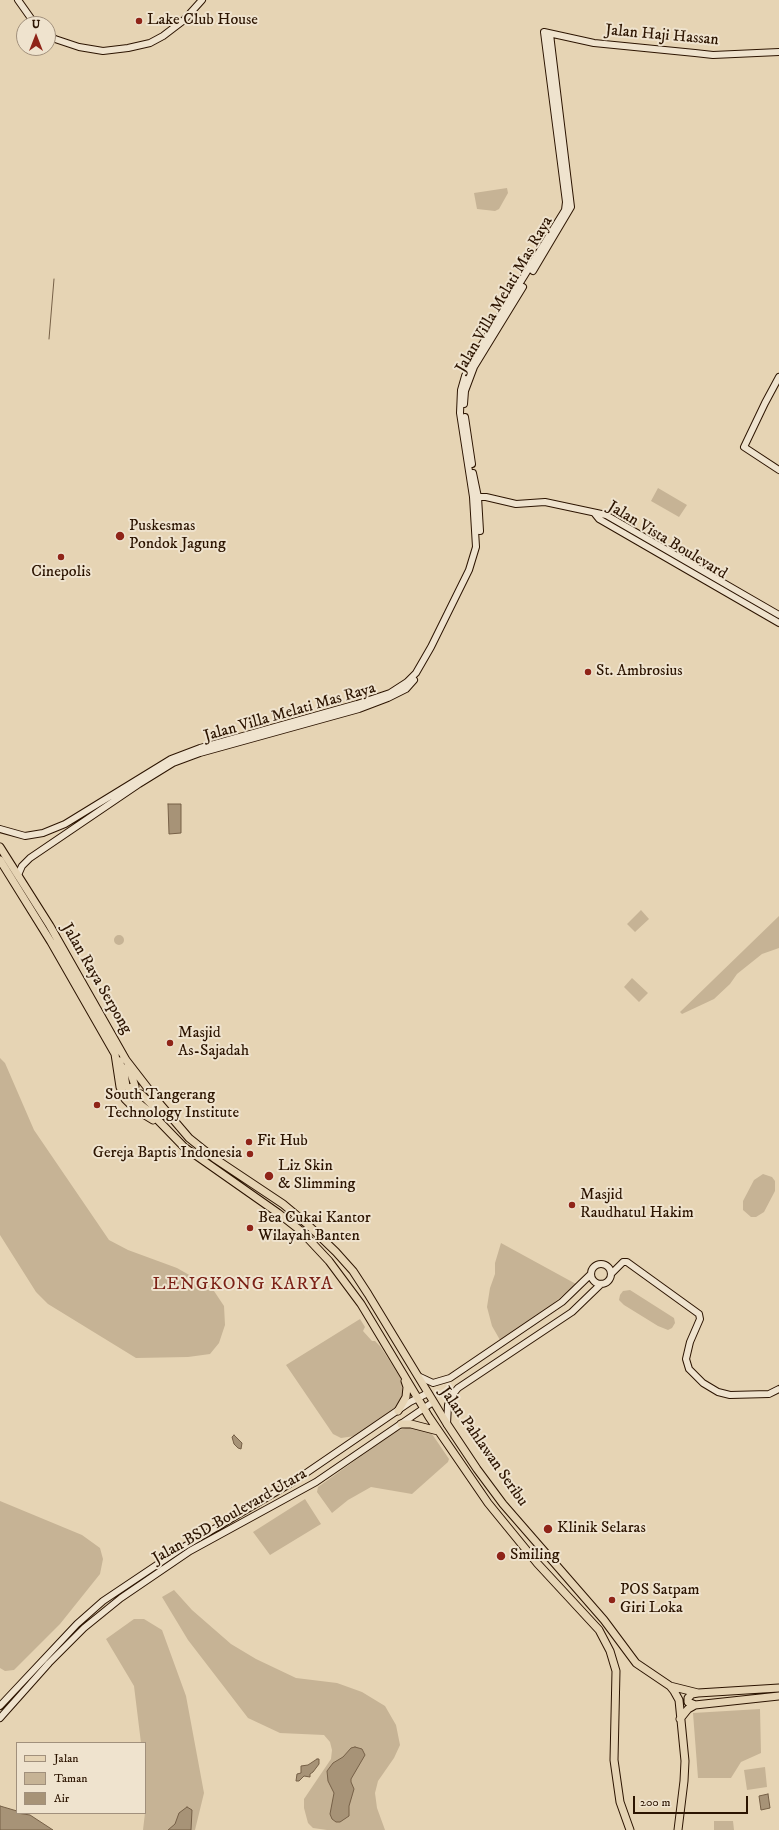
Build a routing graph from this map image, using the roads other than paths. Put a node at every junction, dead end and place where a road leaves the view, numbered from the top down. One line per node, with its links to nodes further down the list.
1 (18, 0): 3 (street)
2 (202, 0): 5 (street)
3 (29, 16)
4 (547, 33): 6 (street, Jalan Haji Hassan); 9 (street, Jalan Villa Melati Mas Raya)
5 (56, 39)
6 (779, 52)
7 (779, 377): 8 (street)
8 (779, 470)
9 (475, 497): 10 (street); 13 (street, Jalan Villa Melati Mas Raya)
10 (595, 514): 11 (street, Jalan Vista Boulevard); 12 (street, Jalan Vista Boulevard)
11 (779, 615)
12 (779, 623)
13 (387, 696): 14 (street, Jalan Villa Melati Mas Raya); 17 (street, Jalan Villa Melati Mas Raya)
14 (0, 829)
15 (0, 847): 17 (main road, Jalan Raya Serpong)
16 (0, 860): 18 (main road, Jalan Raya Serpong)
17 (18, 875): 19 (main road, Jalan Raya Serpong)
18 (115, 1054): 19 (main road); 21 (main road, Jalan Raya Serpong)
19 (128, 1062): 20 (main road, Jalan Raya Serpong)
20 (173, 1121): 21 (main road); 26 (main road, Jalan Pahlawan Seribu)
21 (164, 1128): 25 (main road, Jalan Pahlawan Seribu)
22 (591, 1274): 23 (street); 24 (street); 26 (street)
23 (611, 1274): 24 (street); 27 (street)
24 (601, 1284): 34 (street)
25 (401, 1370): 29 (main road, Jalan Pahlawan Seribu); 32 (main road)
26 (417, 1375): 28 (main road, Jalan Pahlawan Seribu)
27 (779, 1389)
28 (428, 1393): 29 (street, Jalan BSD Boulevard Utara); 30 (main road, Jalan Pahlawan Seribu)
29 (417, 1398): 31 (main road, Jalan Pahlawan Seribu); 32 (street, Jalan BSD Boulevard Utara)
30 (434, 1402): 31 (street, Jalan BSD Boulevard Utara); 34 (main road, Jalan Pahlawan Seribu)
31 (424, 1409): 33 (street, Jalan BSD Boulevard Utara); 36 (main road, Jalan Pahlawan Seribu)
32 (398, 1411): 35 (street, Jalan BSD Boulevard Utara)
33 (400, 1424): 36 (main road); 37 (street, Jalan BSD Boulevard Utara)
34 (447, 1424): 38 (main road, Jalan Pahlawan Seribu)
35 (374, 1428): 37 (street); 43 (street, Jalan BSD Boulevard Utara)
36 (438, 1431): 46 (main road, Jalan Pahlawan Seribu)
37 (380, 1437): 44 (street, Jalan BSD Boulevard Utara)
38 (670, 1686): 40 (main road, Jalan Pahlawan Seribu); 45 (main road)
39 (779, 1688): 40 (main road, Jalan Pahlawan Seribu)
40 (698, 1693): 42 (main road)
41 (779, 1696): 42 (main road)
42 (695, 1705): 45 (main road)
43 (0, 1706)
44 (0, 1718)
45 (680, 1719): 47 (main road)
46 (630, 1830)
47 (678, 1830)

